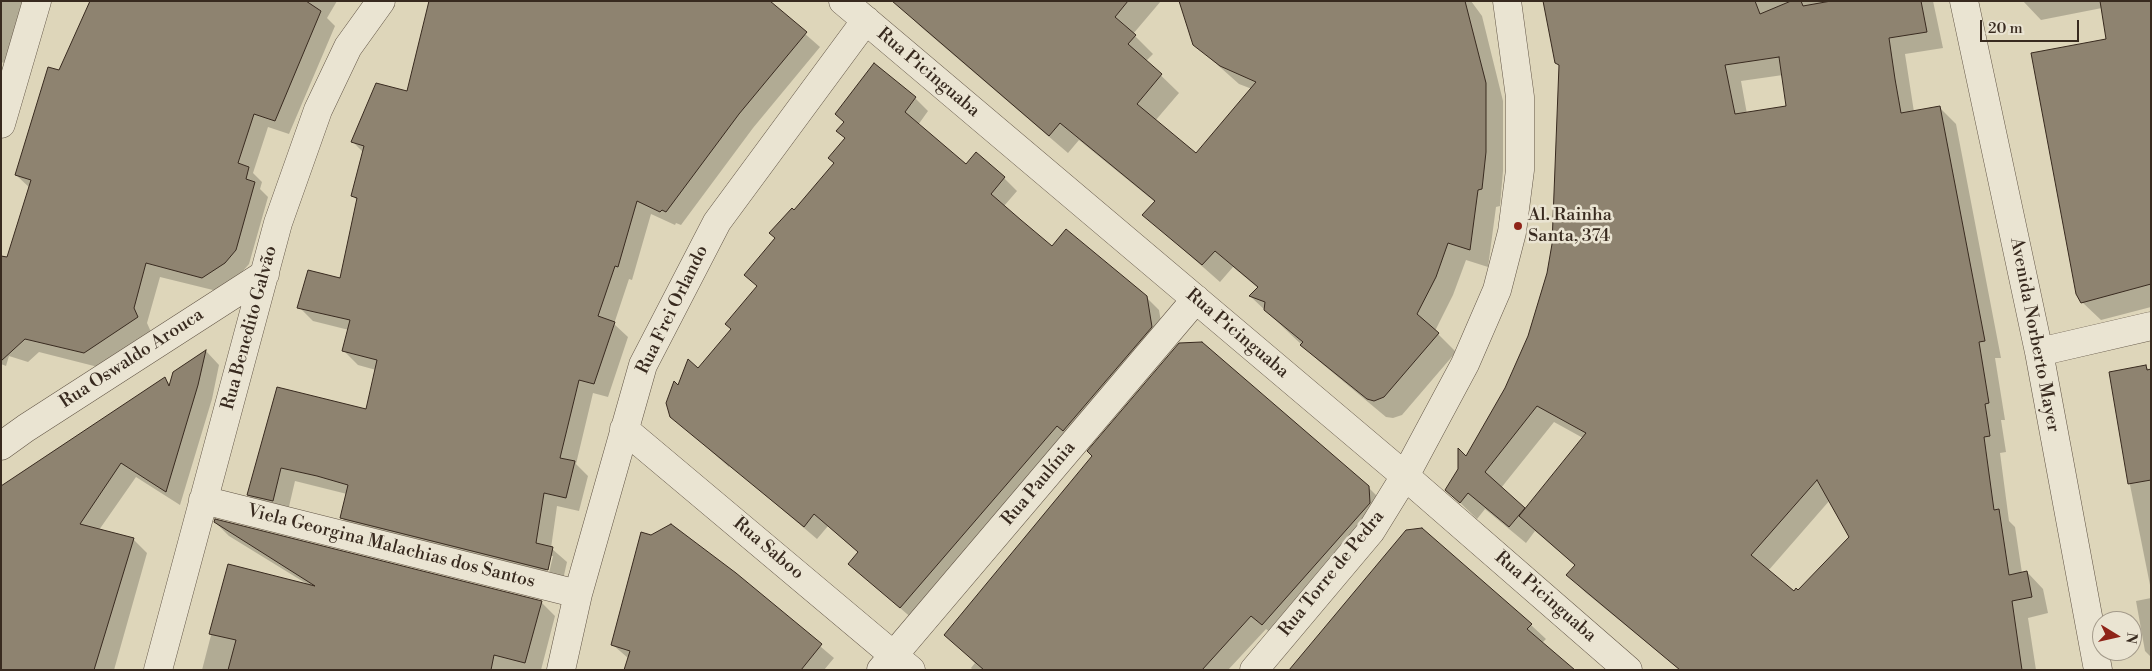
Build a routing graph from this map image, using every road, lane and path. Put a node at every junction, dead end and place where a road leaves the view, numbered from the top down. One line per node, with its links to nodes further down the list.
1 (37, 1): 7 (street)
2 (380, 1): 8 (street, Rua Benedito Galvão)
3 (843, 1): 6 (street, Rua Picinguaba)
4 (1507, 1): 14 (street, Rua Torre de Pedra)
5 (1964, 1): 11 (street, Avenida Norberto Mayer)
6 (866, 20): 9 (street, Rua Picinguaba); 12 (street, Rua Frei Orlando)
7 (2, 120)
8 (265, 274): 13 (street, Rua Oswaldo Arouca); 15 (street, Rua Benedito Galvão)
9 (1196, 299): 14 (street, Rua Picinguaba); 17 (street, Rua Paulínia)
10 (2151, 326): 11 (street)
11 (2039, 352): 22 (street, Avenida Norberto Mayer)
12 (624, 429): 16 (street, Rua Frei Orlando); 17 (street, Rua Saboo)
13 (1, 446)
14 (1405, 476): 20 (street, Rua Torre de Pedra); 21 (street, Rua Picinguaba)
15 (203, 500): 16 (street, Viela Georgina Malachias dos Santos); 18 (street, Rua Benedito Galvão)
16 (578, 594): 19 (street, Rua Frei Orlando)
17 (895, 665)
18 (158, 670)
19 (561, 670)
20 (1254, 670)
21 (1628, 670)
22 (2098, 670)

